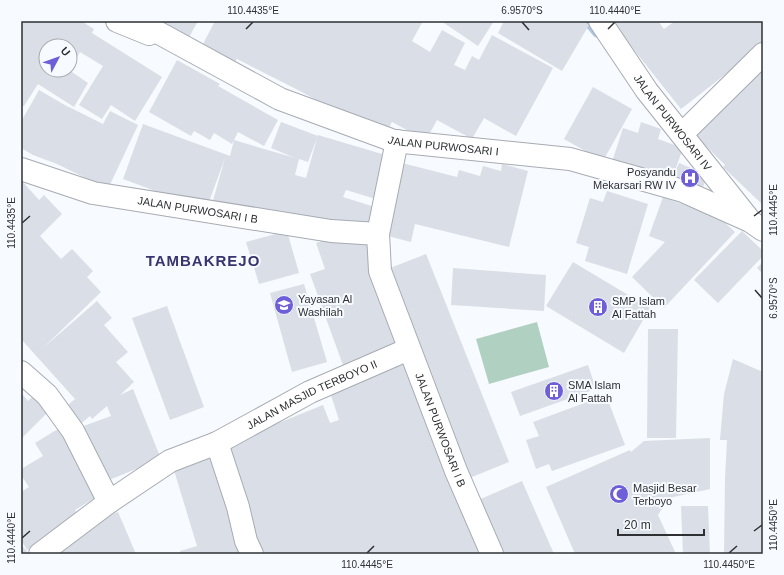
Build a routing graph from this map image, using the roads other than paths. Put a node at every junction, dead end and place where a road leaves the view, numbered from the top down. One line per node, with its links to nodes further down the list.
1 (116, 21): 4 (street)
2 (137, 21): 4 (street, JALAN PURWOSARI I)
3 (600, 21): 6 (street, JALAN PURWOSARI IV)
4 (187, 49): 7 (street, JALAN PURWOSARI I)
5 (763, 54): 6 (street)
6 (682, 134): 9 (street, JALAN PURWOSARI IV)
7 (397, 141): 9 (street, JALAN PURWOSARI I); 10 (street, JALAN PURWOSARI I B)
8 (21, 169): 10 (street, JALAN PURWOSARI I B)
9 (757, 226)
10 (378, 234): 11 (street, JALAN PURWOSARI I B)
11 (409, 349): 13 (street, JALAN MASJID TERBOYO II); 17 (street, JALAN PURWOSARI I B)
12 (21, 372): 14 (street)
13 (217, 443): 14 (street, JALAN MASJID TERBOYO II); 16 (street)
14 (109, 502): 15 (street, JALAN MASJID TERBOYO II)
15 (40, 554)
16 (252, 554)
17 (492, 554)

